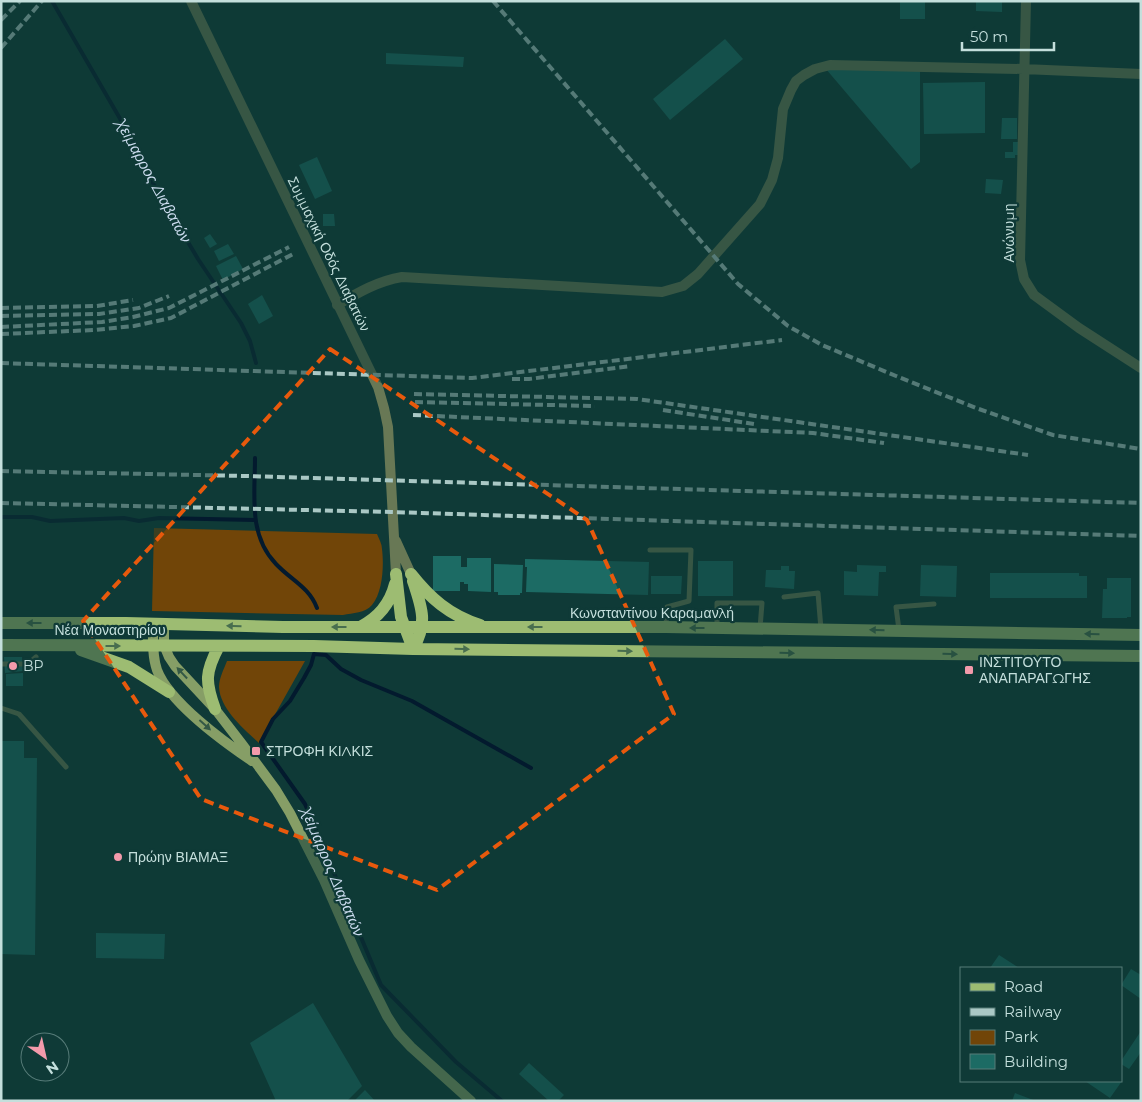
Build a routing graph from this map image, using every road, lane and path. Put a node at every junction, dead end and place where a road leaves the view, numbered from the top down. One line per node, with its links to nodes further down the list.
1 (191, 1): 5 (street, Συμμαχική Οδός Διαβατών)
2 (1026, 1): 3 (street, Ανώνυμη)
3 (1023, 69): 4 (street); 5 (street); 6 (street, Ανώνυμη)
4 (1141, 74)
5 (337, 305): 7 (street, Συμμαχική Οδός Διαβατών)
6 (1141, 368)
7 (393, 533): 9 (street, Συμμαχική Οδός Διαβατών); 10 (street, Συμμαχική Οδός Διαβατών)
8 (650, 550): 17 (lane)
9 (396, 574): 15 (main road); 18 (main road)
10 (411, 574): 16 (main road); 19 (main road)
11 (784, 597): 22 (lane)
12 (934, 604): 23 (lane)
13 (1, 623): 14 (main road, Νέα Μοναστηρίου, one-way to 13)
14 (158, 624): 15 (main road, Κωνσταντίνου Καραμανλή, one-way to 14); 26 (main road)
15 (360, 627): 18 (main road, Κωνσταντίνου Καραμανλή)
16 (489, 627): 17 (main road, Κωνσταντίνου Καραμανλή, one-way to 16); 19 (main road, Κωνσταντίνου Καραμανλή)
17 (666, 627): 20 (main road, Κωνσταντίνου Καραμανλή, one-way to 17)
18 (404, 628): 19 (main road, Κωνσταντίνου Καραμανλή); 29 (main road)
19 (422, 628): 29 (main road)
20 (716, 628): 21 (main road, Κωνσταντίνου Καραμανλή); 21 (lane)
21 (760, 629): 22 (main road, Κωνσταντίνου Καραμανλή)
22 (821, 630): 23 (main road, Κωνσταντίνου Καραμανλή, one-way to 22)
23 (899, 631): 24 (main road, Κωνσταντίνου Καραμανλή, one-way to 23)
24 (1141, 635)
25 (1, 645): 27 (main road, Νέα Μοναστηρίου)
26 (159, 645): 27 (main road, Νέα Μοναστηρίου, one-way to 26); 28 (main road, Νέα Μοναστηρίου); 33 (main road); 35 (main road, one-way to 26)
27 (64, 646): 33 (main road)
28 (219, 646): 29 (main road); 35 (main road)
29 (413, 649): 30 (main road, one-way to 30)
30 (1141, 656)
31 (36, 657): 32 (lane)
32 (1, 664)
33 (169, 692): 36 (main road, one-way to 36)
34 (1, 708): 37 (lane)
35 (215, 709): 36 (main road)
36 (257, 764): 38 (main road)
37 (66, 767)
38 (471, 1101)

